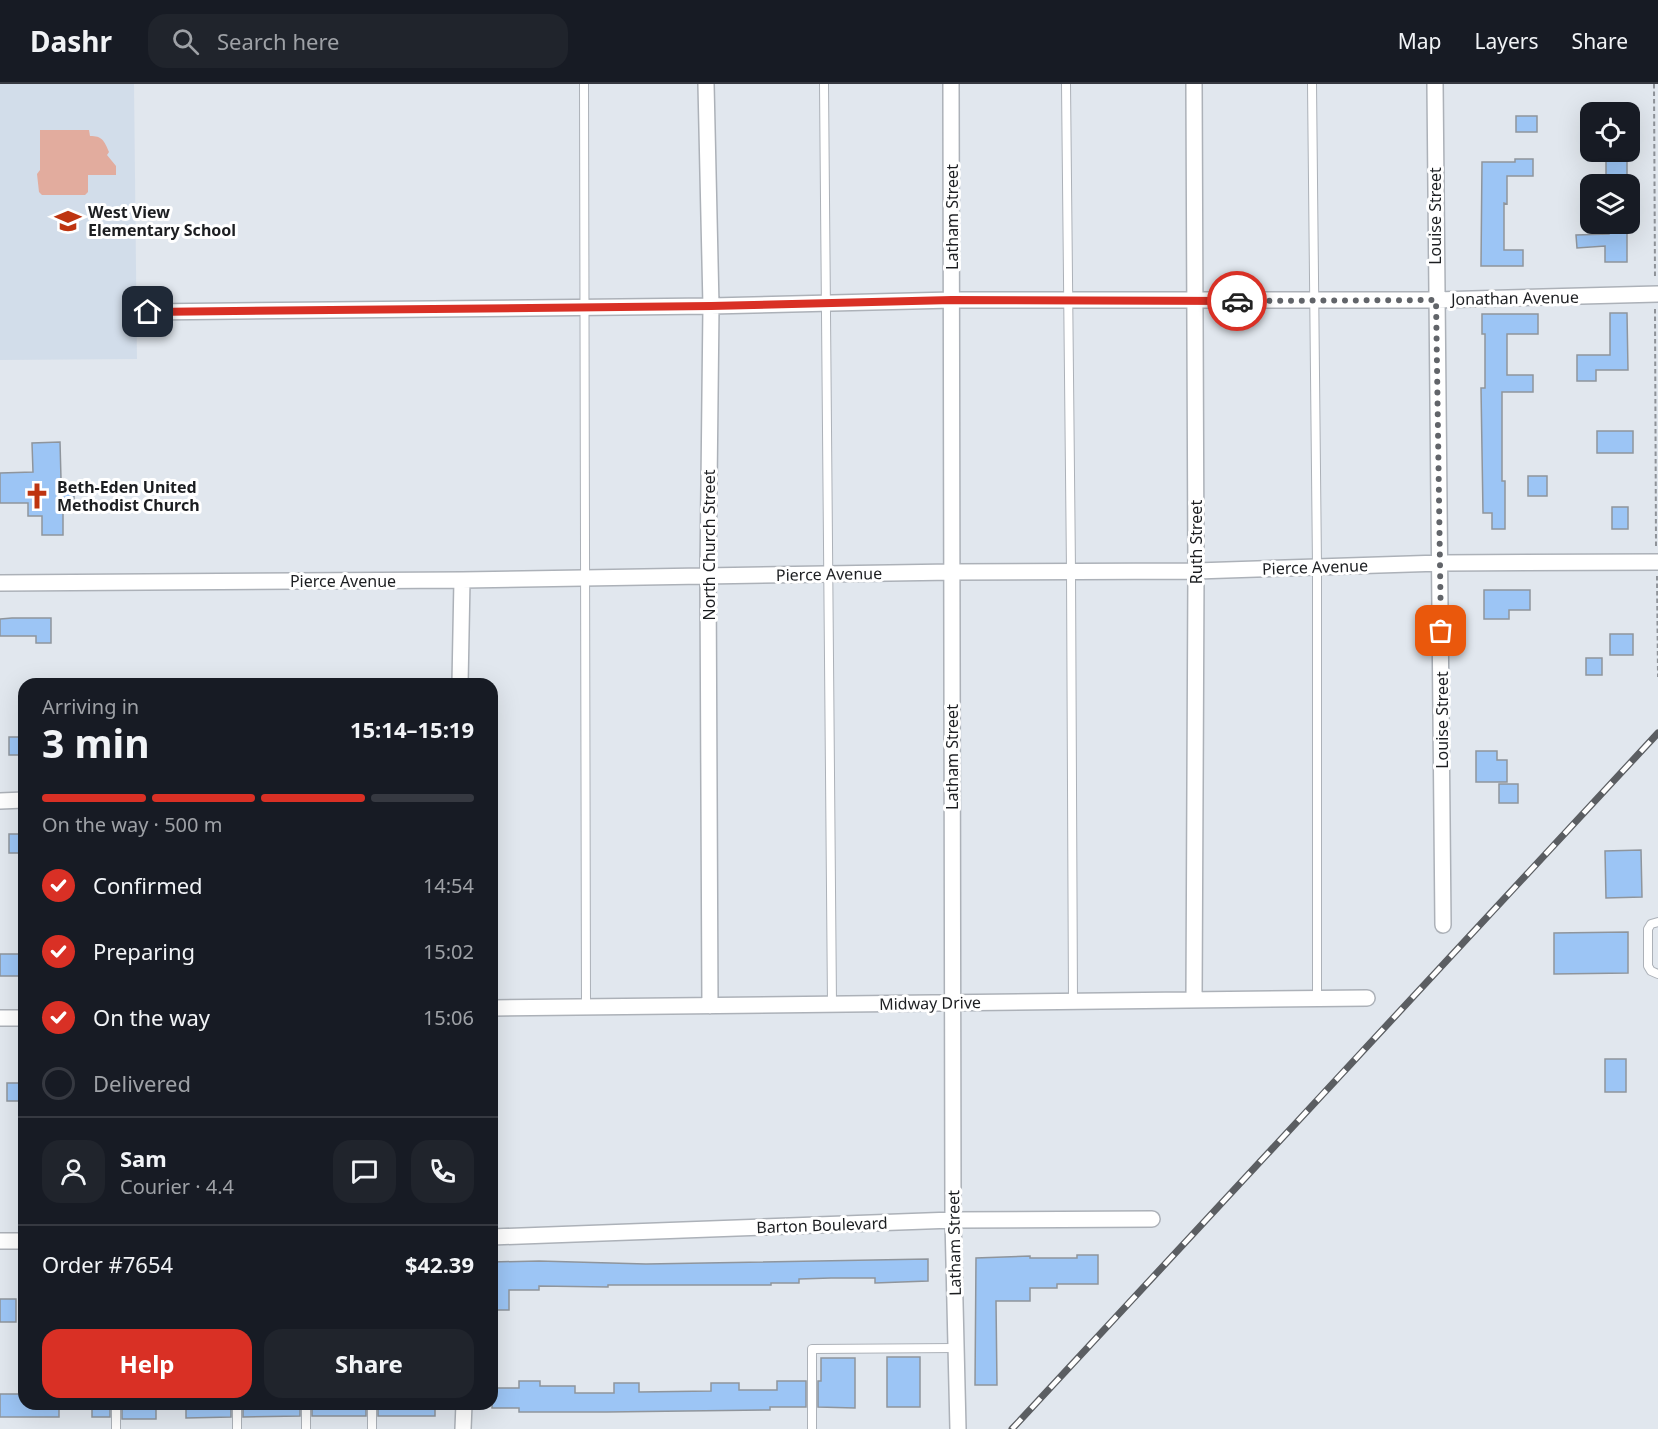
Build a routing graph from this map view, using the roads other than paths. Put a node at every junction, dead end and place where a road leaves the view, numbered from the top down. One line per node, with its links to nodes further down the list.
1 (584, 84): 17 (lane)
2 (706, 84): 16 (street, North Church Street)
3 (824, 84): 15 (lane)
4 (951, 84): 10 (street, Latham Street)
5 (1066, 84): 12 (lane)
6 (1194, 84): 13 (street, Ruth Street)
7 (1312, 84): 14 (lane)
8 (1435, 84): 11 (street, Louise Street)
9 (1657, 294): 11 (street, Jonathan Avenue)
10 (952, 300): 12 (street, Jonathan Avenue); 15 (street, Jonathan Avenue); 24 (street, Latham Street)
11 (1436, 300): 14 (street, Jonathan Avenue); 20 (street, Louise Street)
12 (1068, 301): 13 (street, Jonathan Avenue); 22 (lane)
13 (1195, 301): 14 (street, Jonathan Avenue); 23 (street, Ruth Street)
14 (1314, 301): 21 (lane)
15 (827, 303): 16 (street, Jonathan Avenue); 25 (lane)
16 (711, 306): 17 (street, Jonathan Avenue); 26 (street, North Church Street)
17 (584, 307): 18 (street, Jonathan Avenue); 27 (lane)
18 (148, 312)
19 (1657, 562): 20 (street, Pierce Avenue)
20 (1441, 563): 21 (street, Pierce Avenue); 34 (street, Louise Street)
21 (1317, 567): 23 (street, Pierce Avenue); 36 (lane)
22 (1071, 571): 23 (street, Pierce Avenue); 24 (street, Pierce Avenue); 39 (lane)
23 (1196, 571): 38 (street, Ruth Street)
24 (953, 572): 25 (street, Pierce Avenue); 40 (street, Latham Street)
25 (829, 574): 26 (street, Pierce Avenue); 41 (lane)
26 (708, 576): 27 (street, Pierce Avenue); 42 (street, North Church Street)
27 (585, 578): 28 (street, Pierce Avenue); 43 (lane)
28 (462, 580): 29 (street, Pierce Avenue); 30 (street)
29 (0, 583)
30 (460, 678)
31 (18, 800): 32 (street)
32 (0, 801)
33 (1658, 922): 35 (lane)
34 (1443, 925)
35 (1658, 974)
36 (1317, 998): 37 (street, Midway Drive); 38 (street, Midway Drive)
37 (1367, 998)
38 (1194, 1000): 39 (street, Midway Drive)
39 (1072, 1002): 40 (street, Midway Drive)
40 (952, 1003): 41 (street, Midway Drive); 48 (street, Latham Street)
41 (832, 1004): 42 (street, Midway Drive)
42 (710, 1006): 43 (street, Midway Drive)
43 (586, 1007): 44 (street, Midway Drive)
44 (498, 1008)
45 (0, 1018): 46 (street)
46 (18, 1018)
47 (1152, 1219): 48 (street, Barton Boulevard)
48 (952, 1220): 49 (street, Barton Boulevard); 52 (street, Latham Street)
49 (498, 1237)
50 (18, 1240): 51 (street)
51 (0, 1241)
52 (956, 1348): 63 (lane); 64 (street, Latham Street)
53 (116, 1410): 58 (lane)
54 (237, 1410): 59 (lane)
55 (306, 1410): 60 (lane)
56 (372, 1410): 61 (lane)
57 (464, 1410): 62 (street)
58 (116, 1429)
59 (237, 1429)
60 (306, 1429)
61 (372, 1429)
62 (463, 1429)
63 (812, 1429)
64 (958, 1429)

